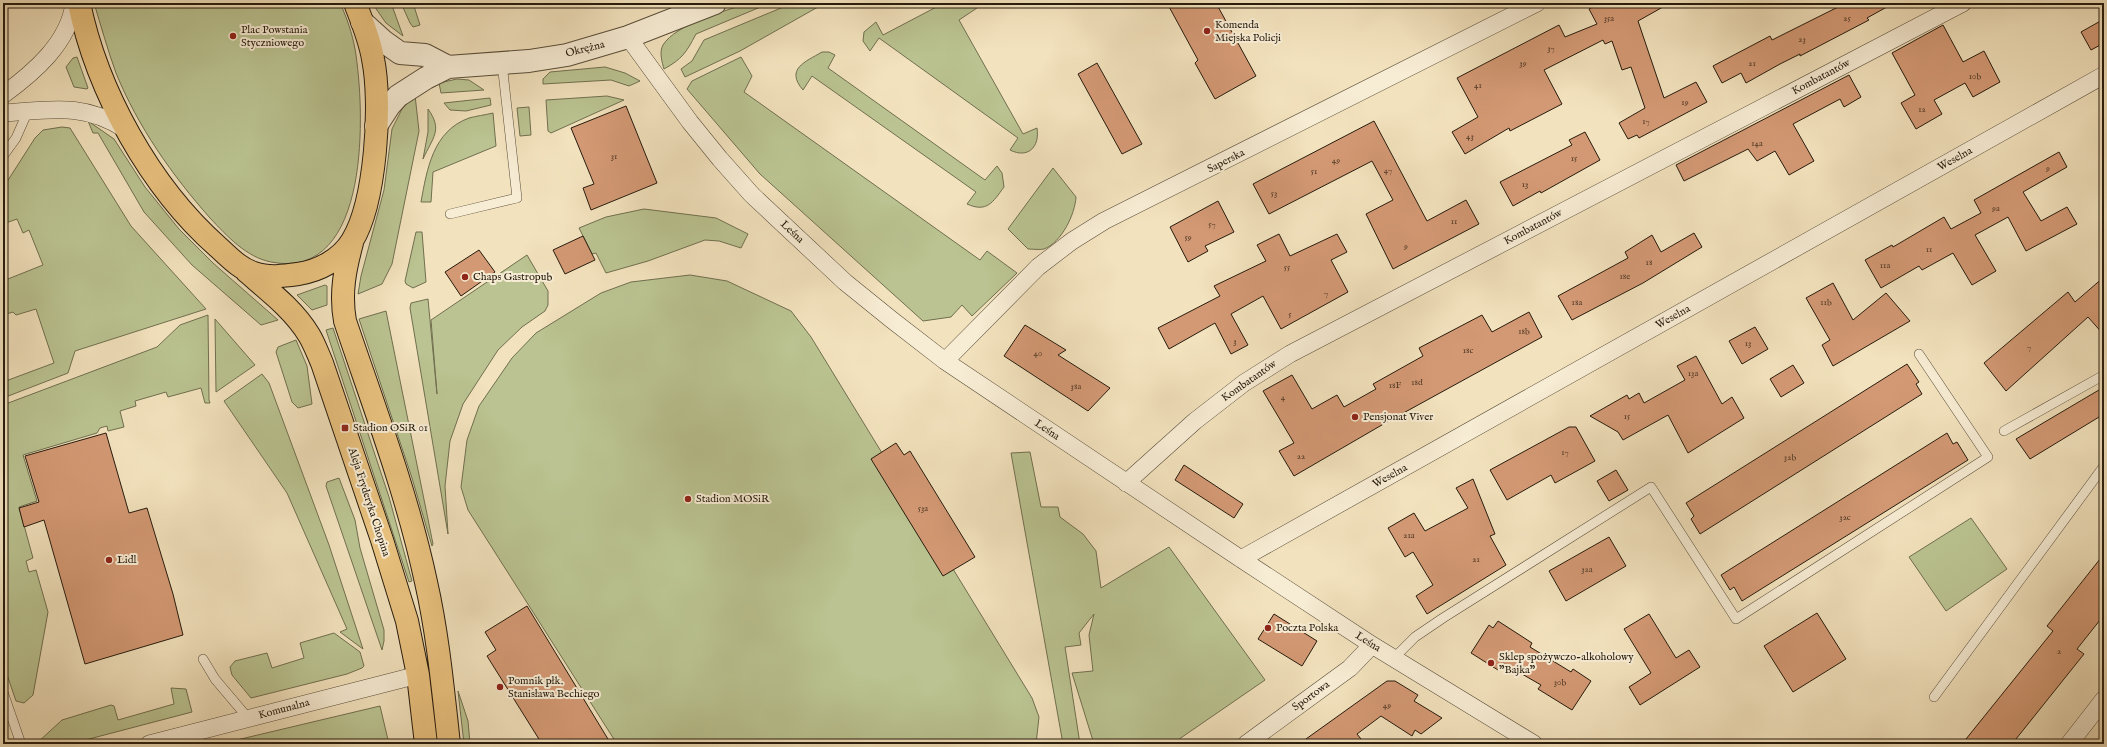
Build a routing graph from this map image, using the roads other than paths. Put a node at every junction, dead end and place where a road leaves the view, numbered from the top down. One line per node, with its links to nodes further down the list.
1 (74, 3): 11 (street)
2 (79, 3): 15 (main road)
3 (715, 3): 7 (street, Okrężna)
4 (1537, 3): 21 (street, Saperska)
5 (1963, 3): 25 (street, Kombatantów)
6 (359, 13): 9 (street); 14 (main road)
7 (628, 37): 8 (street, Okrężna); 21 (street, Leśna)
8 (502, 63): 9 (street, Okrężna); 17 (lane)
9 (448, 67): 14 (street, Okrężna)
10 (2104, 75): 26 (street, Weselna)
11 (3, 95)
12 (28, 111): 13 (street); 15 (street); 16 (lane)
13 (3, 113)
14 (376, 126): 18 (main road)
15 (126, 129): 19 (main road)
16 (3, 156)
17 (450, 214)
18 (352, 242): 19 (main road); 38 (main road)
19 (242, 268): 30 (main road, Aleja Fryderyka Chopina)
20 (1919, 354): 28 (lane)
21 (945, 361): 25 (street, Leśna)
22 (2104, 375): 23 (lane)
23 (2004, 431)
24 (2104, 466): 32 (lane)
25 (1126, 483): 26 (street, Leśna)
26 (1241, 559): 27 (street, Leśna)
27 (1372, 645): 28 (street, Leśna); 39 (street, Sportowa)
28 (1394, 658): 40 (street, Leśna)
29 (203, 659): 34 (lane)
30 (418, 675): 34 (street, Komunalna); 37 (main road, Aleja Fryderyka Chopina)
31 (3, 692): 35 (lane)
32 (1934, 697)
33 (2104, 698): 41 (street)
34 (248, 718): 36 (street, Komunalna)
35 (21, 744)
36 (149, 744)
37 (426, 744)
38 (449, 744)
39 (1246, 744)
40 (1534, 744)
41 (2069, 744)

